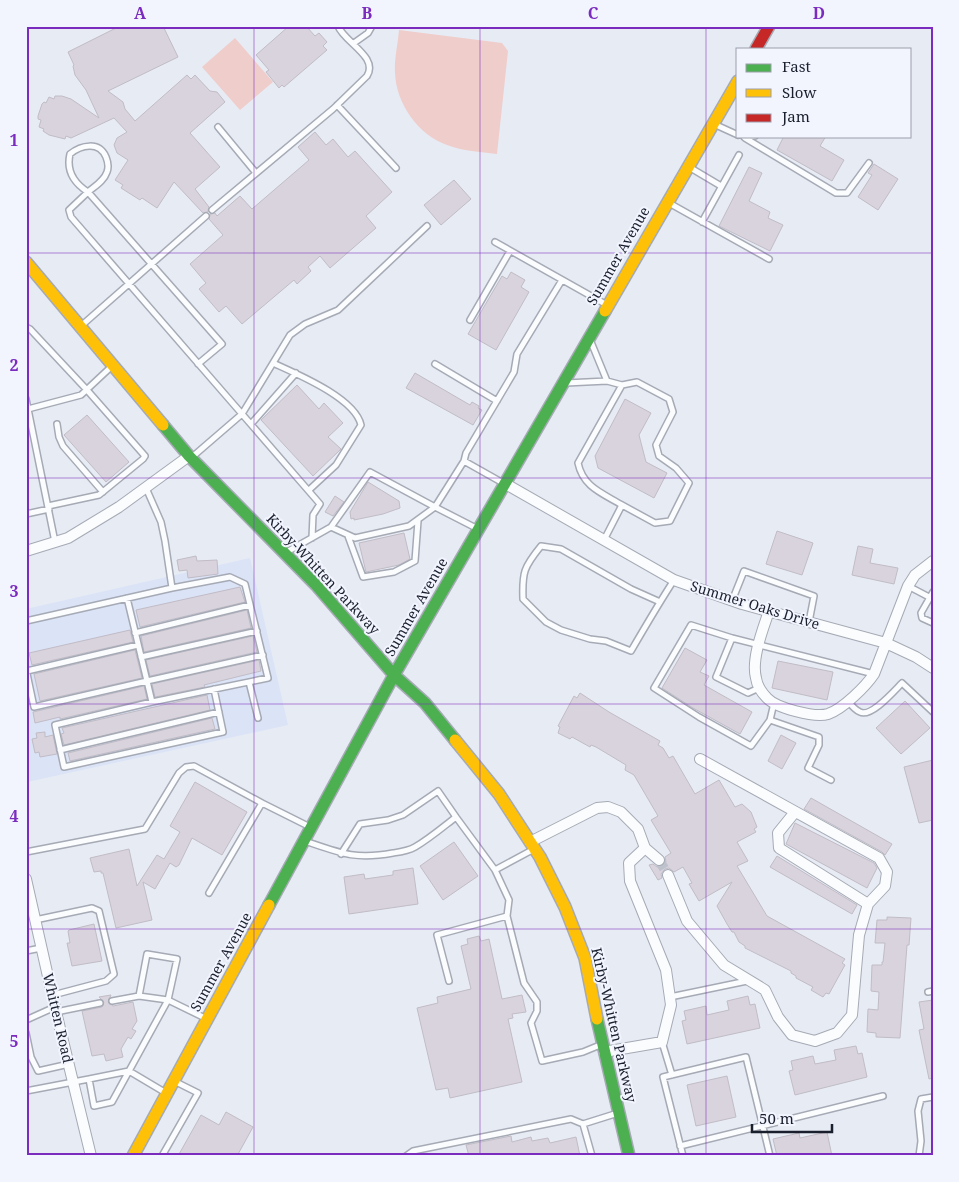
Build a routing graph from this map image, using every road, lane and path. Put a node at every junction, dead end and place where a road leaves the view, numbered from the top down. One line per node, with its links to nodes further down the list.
1 (338, 26): 4 (lane)
2 (372, 26): 4 (lane)
3 (769, 26): 5 (main road)
4 (354, 43): 7 (lane)
5 (757, 48)
6 (736, 84): 8 (main road, Summer Avenue)
7 (337, 105): 15 (lane); 16 (lane)
8 (713, 124): 10 (lane); 14 (main road, Summer Avenue)
9 (218, 127): 16 (lane)
10 (736, 134)
11 (744, 138): 13 (lane)
12 (739, 155): 17 (lane)
13 (869, 163)
14 (688, 167): 17 (lane); 19 (main road, Summer Avenue)
15 (396, 168)
16 (256, 173): 20 (lane)
17 (721, 186): 22 (lane)
18 (88, 192): 18 (lane); 28 (lane); 30 (lane)
19 (667, 202): 22 (lane); 31 (main road, Summer Avenue)
20 (212, 210)
21 (206, 216): 28 (lane)
22 (702, 222): 26 (lane)
23 (426, 226): 36 (lane)
24 (495, 242): 25 (lane)
25 (510, 251): 29 (lane); 32 (lane)
26 (769, 259)
27 (26, 262): 33 (main road, Kirby-Whitten Parkway)
28 (152, 263): 30 (lane); 37 (lane)
29 (562, 280): 31 (lane); 46 (lane)
30 (128, 284): 33 (lane); 37 (lane)
31 (607, 305): 35 (main road, Summer Avenue)
32 (470, 320)
33 (80, 327): 39 (main road, Kirby-Whitten Parkway)
34 (26, 328): 44 (lane)
35 (589, 337): 41 (lane); 42 (main road, Summer Avenue)
36 (273, 362): 40 (lane); 48 (lane)
37 (198, 364): 48 (lane)
38 (435, 364): 46 (lane)
39 (113, 365): 44 (lane); 51 (main road, Kirby-Whitten Parkway)
40 (296, 373): 50 (lane); 55 (lane)
41 (608, 381): 42 (lane); 43 (lane)
42 (562, 383): 53 (main road, Summer Avenue)
43 (622, 385): 57 (lane); 57 (lane)
44 (87, 390): 47 (lane); 56 (lane)
45 (26, 399): 47 (lane)
46 (497, 401): 52 (lane)
47 (28, 409): 58 (lane)
48 (242, 414): 50 (lane); 51 (lane)
49 (57, 424): 56 (lane)
50 (251, 424): 55 (lane)
51 (190, 457): 54 (street); 69 (main road, Kirby-Whitten Parkway)
52 (464, 461): 53 (lane); 59 (lane)
53 (504, 483): 63 (main road, Summer Avenue); 66 (street, Summer Oaks Drive)
54 (145, 488): 67 (street); 73 (lane)
55 (309, 490): 65 (lane)
56 (103, 492): 58 (lane)
57 (622, 505): 66 (lane)
58 (48, 508): 60 (lane); 67 (lane)
59 (435, 508): 61 (lane); 62 (lane); 63 (lane)
60 (26, 514)
61 (418, 521): 64 (lane); 64 (lane)
62 (331, 527): 64 (lane); 65 (lane)
63 (478, 529): 95 (main road, Summer Avenue)
64 (348, 535)
65 (312, 538): 69 (lane)
66 (603, 540): 71 (street, Summer Oaks Drive)
67 (55, 542): 68 (street)
68 (26, 551)
69 (285, 553): 95 (main road, Kirby-Whitten Parkway)
70 (933, 560): 72 (street)
71 (674, 580): 77 (street, Summer Oaks Drive); 78 (lane)
72 (908, 586): 75 (lane); 87 (street)
73 (172, 588): 76 (lane); 79 (lane)
74 (933, 592): 75 (lane)
75 (929, 597): 83 (lane)
76 (127, 598): 81 (lane); 85 (lane)
77 (732, 601): 80 (street, Summer Oaks Drive); 82 (lane)
78 (660, 602): 78 (lane)
79 (250, 605): 84 (lane); 85 (lane)
80 (769, 611): 82 (street, Summer Oaks Drive); 89 (street)
81 (26, 621)
82 (810, 622): 87 (street, Summer Oaks Drive)
83 (933, 623)
84 (257, 631): 90 (lane); 91 (lane)
85 (135, 633): 88 (lane)
86 (732, 638): 89 (lane); 98 (lane); 106 (lane)
87 (886, 643): 92 (street, Summer Oaks Drive); 94 (street)
88 (138, 645): 91 (lane); 93 (lane)
89 (759, 646): 94 (lane); 98 (street)
90 (262, 655): 96 (lane); 97 (lane)
91 (141, 657): 96 (lane)
92 (933, 668)
93 (26, 670): 96 (lane)
94 (874, 674): 100 (street)
95 (394, 675): 113 (main road, Summer Avenue); 115 (main road, Kirby-Whitten Parkway)
96 (147, 681): 101 (lane)
97 (250, 682): 99 (lane); 105 (lane)
98 (760, 688): 102 (street)
99 (214, 689): 101 (lane); 103 (lane)
100 (847, 701): 102 (street); 104 (lane)
101 (152, 702): 107 (lane)
102 (774, 703): 106 (lane)
103 (219, 712): 107 (lane); 107 (lane)
104 (933, 712)
105 (258, 718)
106 (770, 720): 109 (lane)
107 (60, 750)
108 (700, 759): 111 (street)
109 (831, 780)
110 (262, 803): 113 (lane); 117 (lane); 123 (lane)
111 (795, 812): 124 (street); 124 (street)
112 (456, 817): 118 (lane); 118 (lane); 120 (lane)
113 (310, 827): 114 (main road, Summer Avenue)
114 (304, 840): 118 (lane); 138 (main road, Summer Avenue)
115 (532, 845): 116 (street); 120 (lane); 142 (main road, Kirby-Whitten Parkway)
116 (645, 848): 119 (street); 133 (street)
117 (26, 852)
118 (341, 854)
119 (659, 860)
120 (494, 870): 125 (lane)
121 (668, 875): 130 (street)
122 (27, 884): 126 (street, Whitten Road)
123 (209, 892)
124 (868, 904): 130 (street)
125 (507, 916): 129 (lane); 142 (lane)
126 (35, 920): 127 (street, Whitten Road); 131 (lane)
127 (42, 948): 128 (lane); 131 (street, Whitten Road)
128 (26, 951)
129 (448, 981)
130 (750, 981): 133 (lane)
131 (52, 995): 137 (street, Whitten Road)
132 (139, 996): 134 (lane); 134 (lane); 135 (lane)
133 (670, 997): 141 (street)
134 (168, 1000): 138 (lane); 144 (lane)
135 (112, 1001)
136 (100, 1003): 137 (lane)
137 (55, 1010): 139 (lane); 143 (street, Whitten Road)
138 (207, 1019): 147 (main road, Summer Avenue)
139 (26, 1020)
140 (26, 1033): 143 (lane)
141 (662, 1042): 142 (street); 145 (lane)
142 (604, 1048): 153 (main road, Kirby-Whitten Parkway)
143 (69, 1064): 148 (street, Whitten Road)
144 (129, 1072): 146 (lane); 146 (lane); 150 (lane)
145 (672, 1075): 155 (lane); 156 (lane)
146 (88, 1079): 148 (lane)
147 (173, 1081): 150 (main road, Summer Avenue); 159 (lane)
148 (73, 1082): 149 (lane); 158 (street, Whitten Road)
149 (26, 1091)
150 (167, 1093): 157 (main road, Summer Avenue)
151 (883, 1096): 155 (lane)
152 (933, 1097): 165 (lane)
153 (619, 1113): 154 (lane); 162 (main road, Kirby-Whitten Parkway)
154 (583, 1124): 160 (lane); 161 (lane)
155 (763, 1126): 156 (lane); 164 (lane)
156 (680, 1146): 163 (lane)
157 (135, 1155)
158 (91, 1156)
159 (162, 1156)
160 (406, 1156)
161 (592, 1156)
162 (629, 1156)
163 (683, 1156)
164 (770, 1156)
165 (919, 1156)

